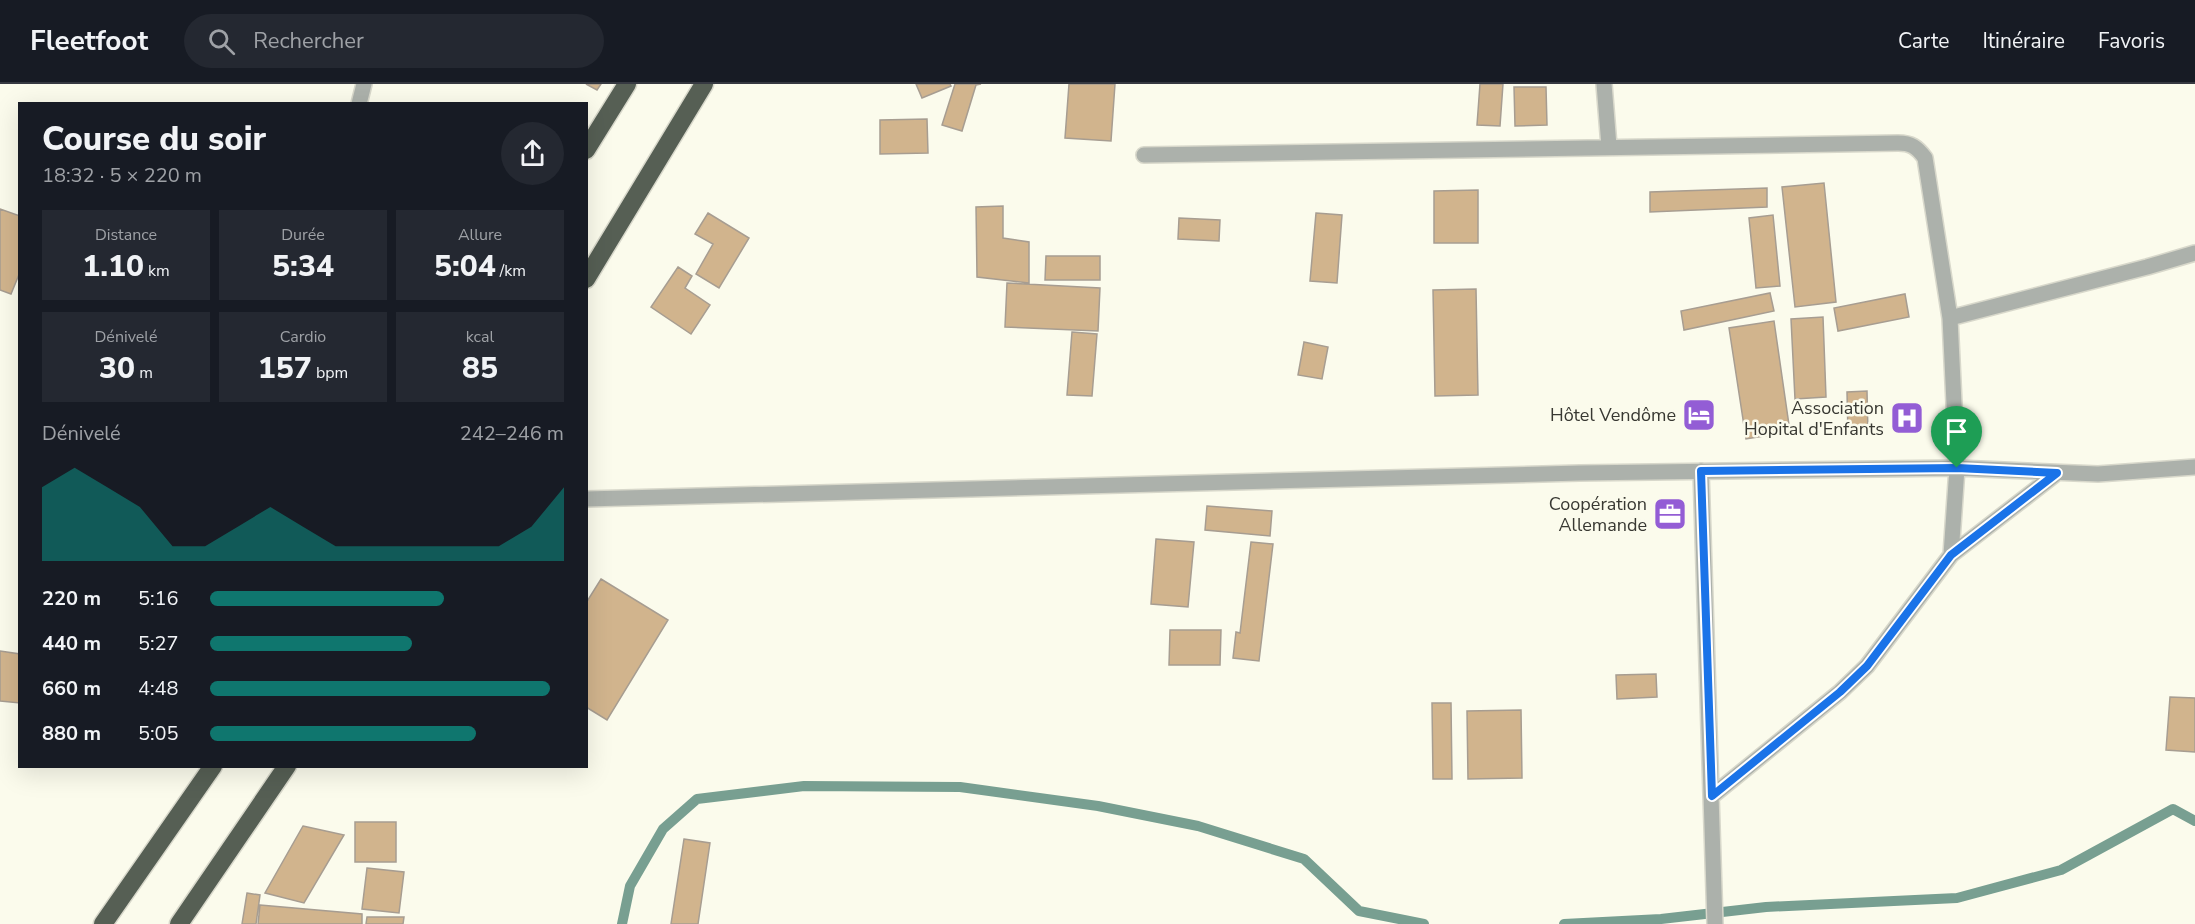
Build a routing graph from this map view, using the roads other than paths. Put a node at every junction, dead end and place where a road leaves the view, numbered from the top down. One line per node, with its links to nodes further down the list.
1 (364, 84): 5 (street)
2 (627, 84): 7 (highway)
3 (704, 84): 10 (highway)
4 (1604, 84): 6 (street)
5 (359, 102)
6 (1609, 146): 8 (street); 11 (street)
7 (588, 147)
8 (1144, 155)
9 (2195, 253): 11 (street)
10 (588, 276)
11 (1950, 318): 13 (street)
12 (2195, 467): 15 (street)
13 (1957, 468): 14 (street); 15 (street); 17 (street)
14 (1701, 471): 16 (street); 20 (street)
15 (2057, 473): 17 (street)
16 (588, 500)
17 (1951, 555): 20 (street)
18 (212, 768): 21 (highway)
19 (286, 768): 22 (highway)
20 (1712, 796): 23 (street)
21 (103, 924)
22 (179, 924)
23 (1715, 924)

